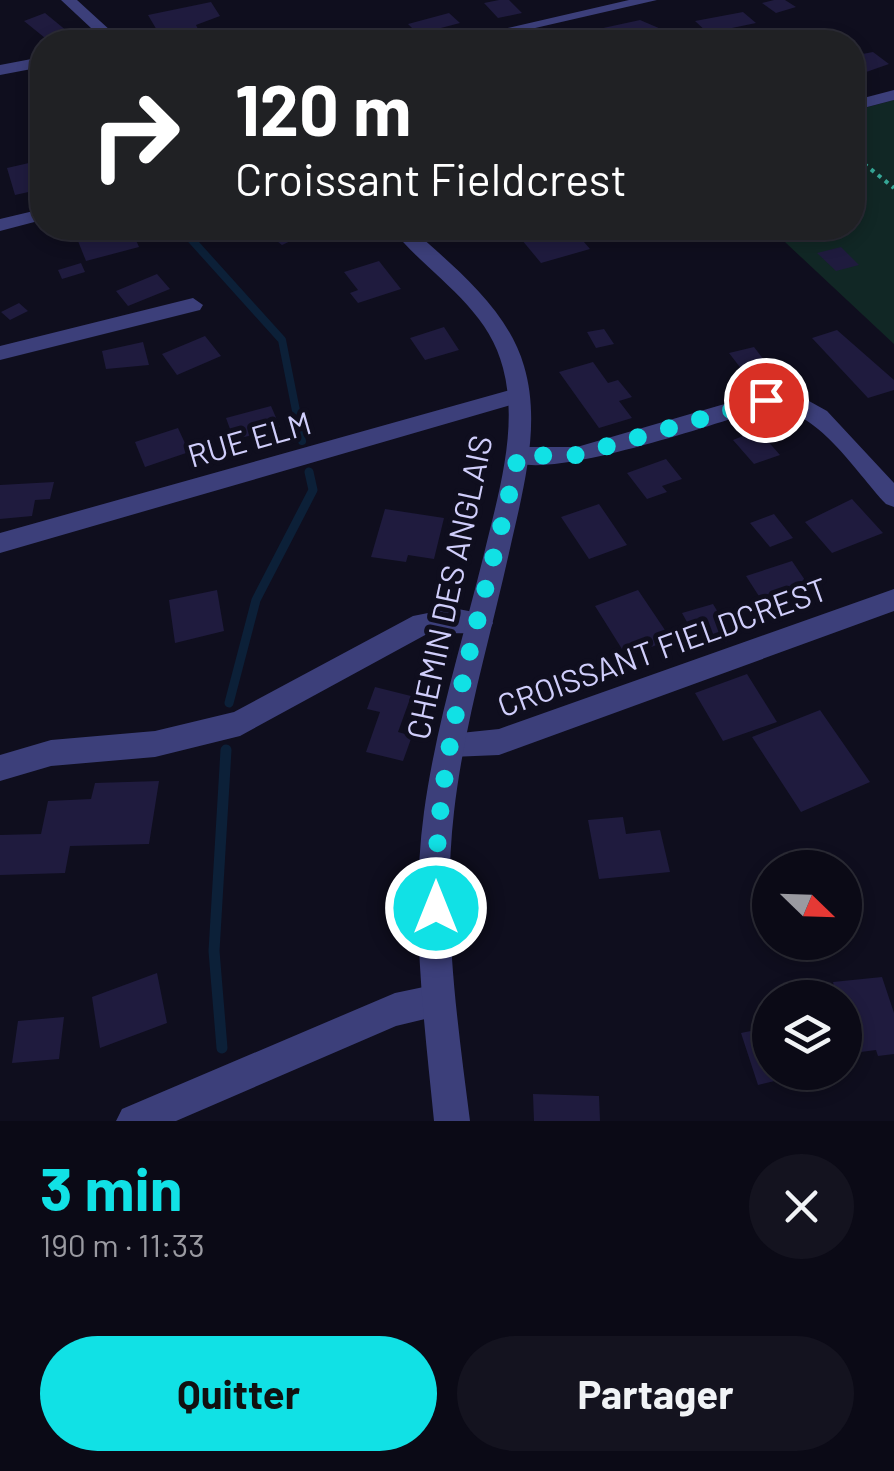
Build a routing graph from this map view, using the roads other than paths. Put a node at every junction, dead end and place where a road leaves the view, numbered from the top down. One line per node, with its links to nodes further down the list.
1 (68, 0): 3 (street)
2 (650, 0): 4 (street)
3 (102, 30)
4 (511, 30)
5 (30, 64): 6 (street)
6 (0, 70)
7 (894, 95): 8 (street)
8 (865, 103)
9 (30, 219): 10 (street)
10 (0, 225)
11 (413, 240): 14 (street, CHEMIN DES ANGLAIS)
12 (193, 305): 13 (street)
13 (0, 353)
14 (517, 396): 15 (street, CHEMIN DES ANGLAIS); 17 (street, RUE ELM)
15 (518, 456): 16 (street); 19 (street, CHEMIN DES ANGLAIS)
16 (894, 498)
17 (0, 543)
18 (894, 600): 20 (street, CROISSANT FIELDCREST)
19 (480, 623): 20 (street, CHEMIN DES ANGLAIS); 21 (street)
20 (451, 744): 22 (street, CHEMIN DES ANGLAIS)
21 (0, 768)
22 (438, 1001): 23 (street); 24 (street, CHEMIN DES ANGLAIS)
23 (134, 1121)
24 (452, 1121)

